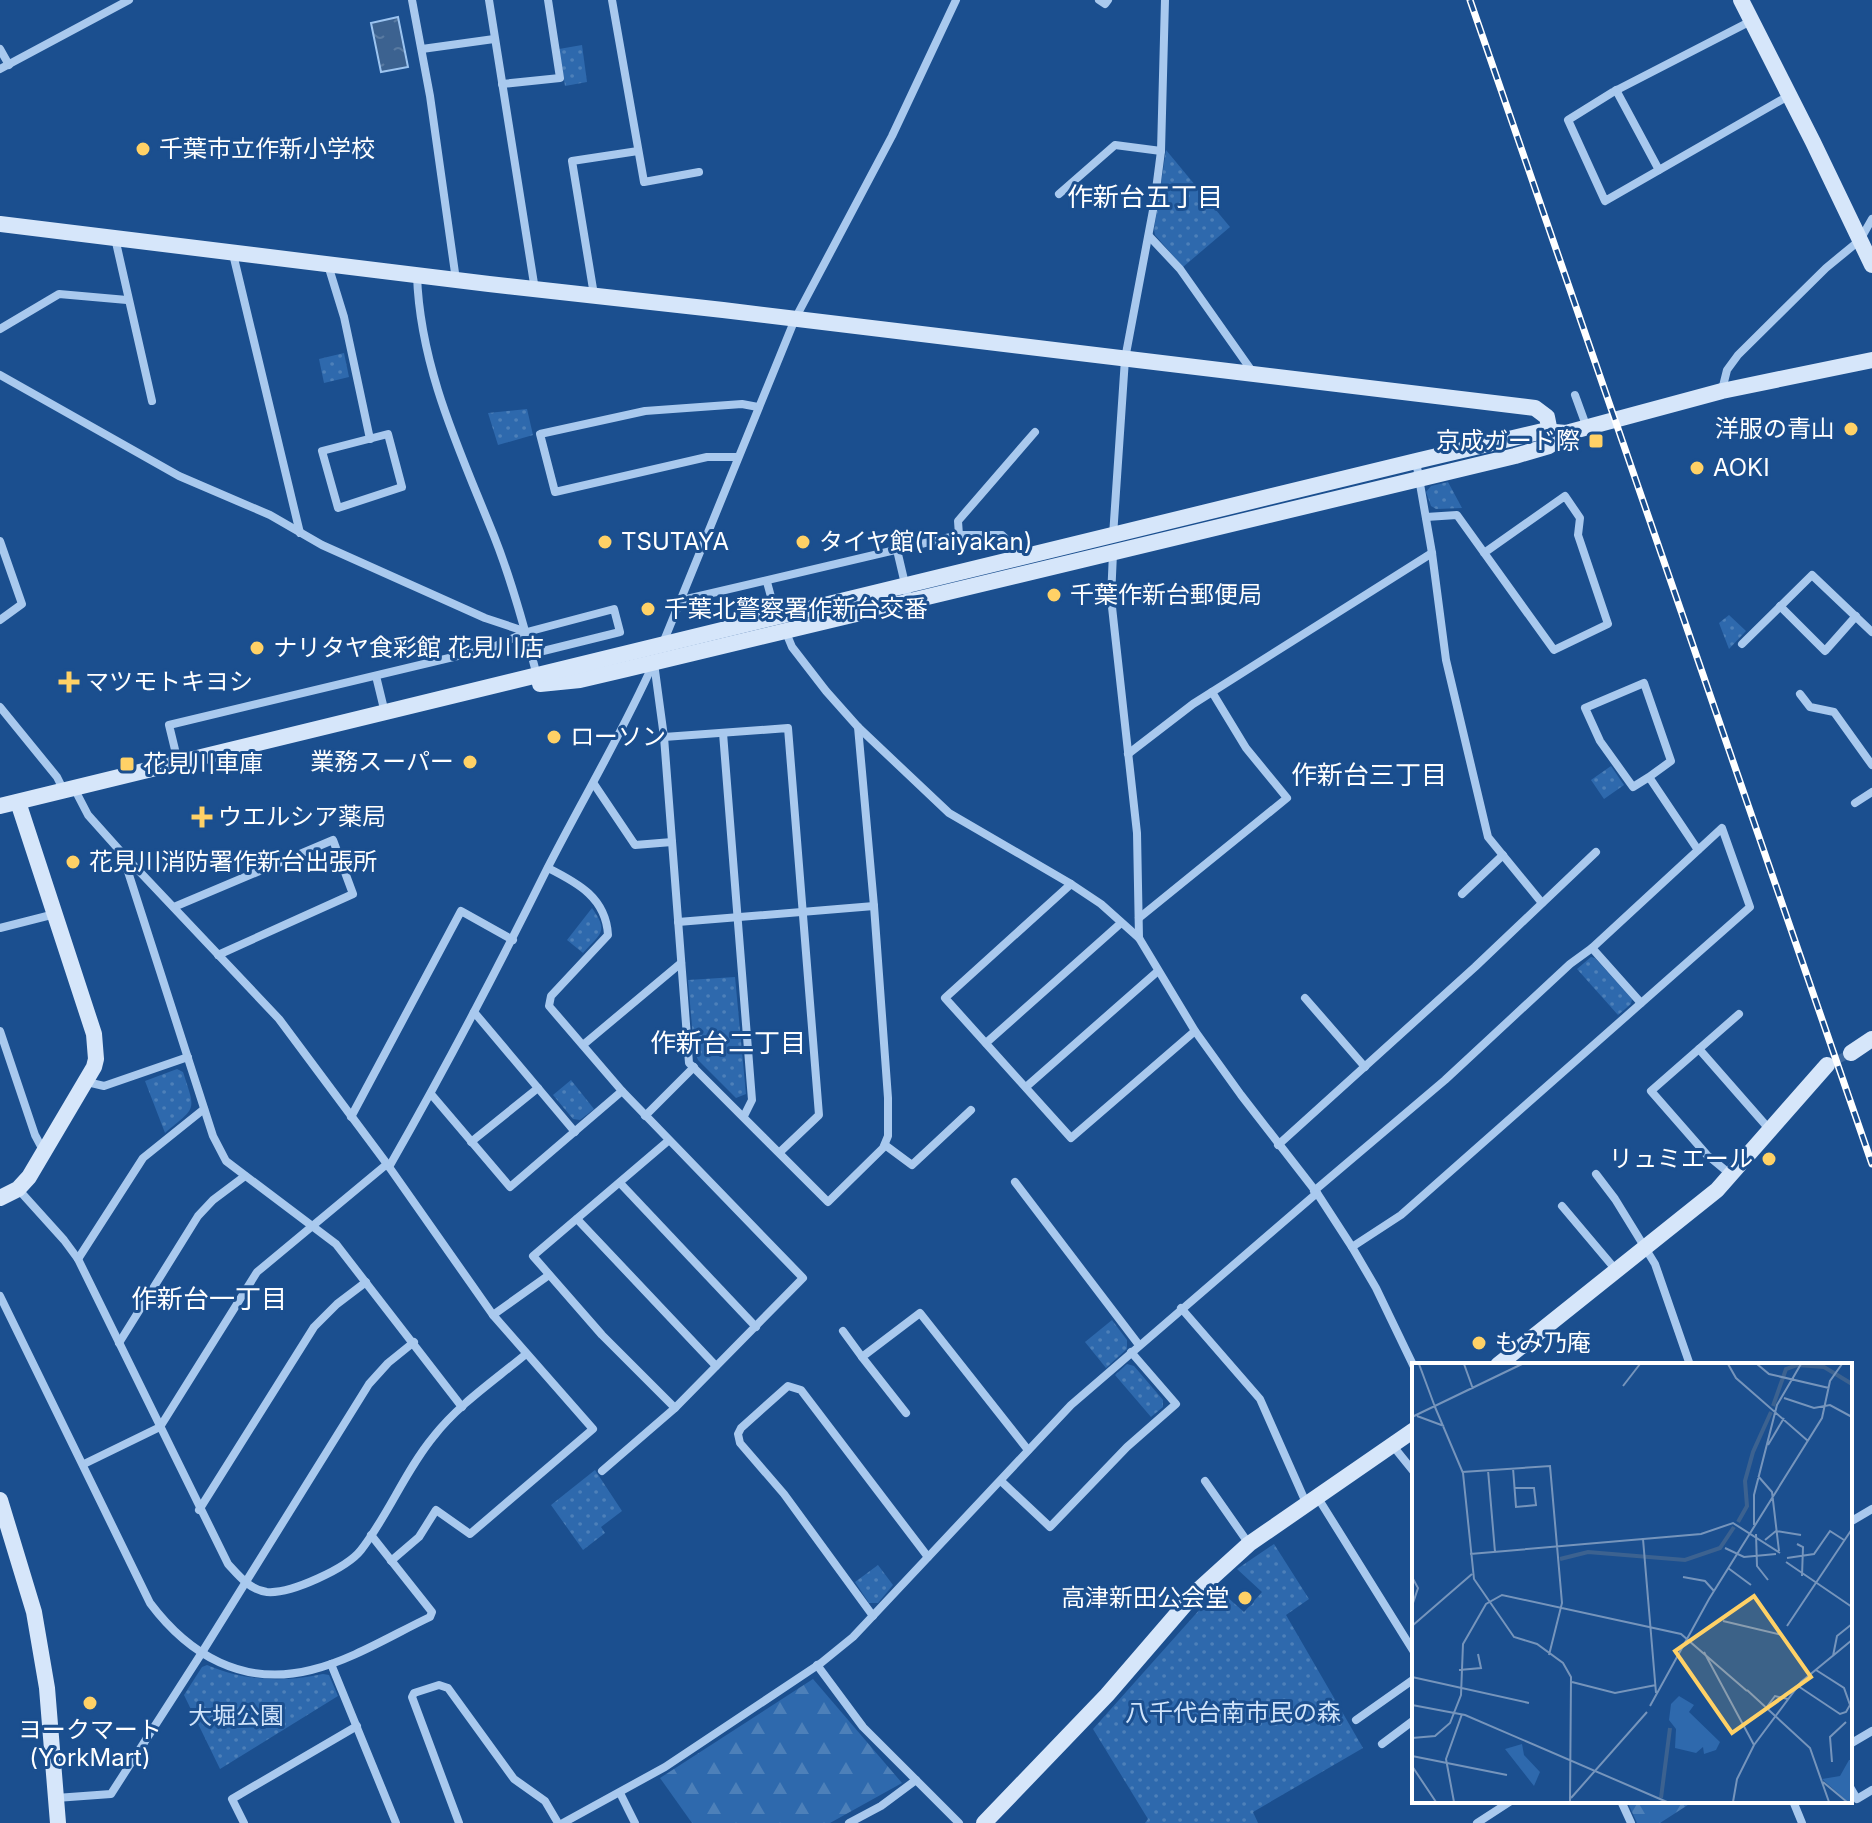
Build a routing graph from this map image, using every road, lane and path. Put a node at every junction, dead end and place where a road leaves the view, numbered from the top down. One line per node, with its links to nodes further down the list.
1 (412, 0): 14 (street)
2 (489, 0): 12 (street)
3 (548, 0): 16 (street)
4 (612, 0): 19 (street)
5 (956, 0): 37 (street)
6 (1099, 0): 7 (street)
7 (1108, 0)
8 (1165, 0): 20 (street)
9 (1741, 0): 11 (street)
10 (125, 1): 15 (street)
11 (1751, 21): 17 (street); 18 (street)
12 (494, 39): 14 (street); 16 (street)
13 (0, 49): 15 (street)
14 (422, 49): 33 (street)
15 (5, 67)
16 (502, 84): 34 (street)
17 (1616, 90): 21 (street); 21 (street)
18 (1790, 95): 21 (street); 28 (street)
19 (638, 151): 22 (street); 35 (street)
20 (1161, 151): 23 (street); 26 (street)
21 (1659, 170)
22 (699, 172)
23 (1059, 194)
24 (1872, 219): 28 (street)
25 (0, 224): 27 (street)
26 (1149, 236): 39 (street); 41 (street)
27 (114, 237): 29 (street); 36 (street)
28 (1860, 240): 31 (street); 43 (street)
29 (233, 254): 30 (street); 55 (street)
30 (327, 264): 32 (street); 50 (street)
31 (1872, 265)
32 (417, 275): 33 (street); 72 (street)
33 (457, 280): 34 (street)
34 (535, 290): 35 (street)
35 (594, 296): 37 (street)
36 (127, 300): 38 (street); 45 (street)
37 (795, 319): 39 (street); 46 (street)
38 (0, 329)
39 (1125, 359): 41 (street); 56 (street)
40 (1872, 360): 43 (street)
41 (1254, 374): 49 (street)
42 (0, 375): 55 (street)
43 (1722, 391): 47 (street)
44 (1575, 395): 47 (street)
45 (152, 401)
46 (758, 407): 51 (street); 51 (street)
47 (1587, 428): 49 (street)
48 (1035, 432): 57 (street)
49 (1558, 433): 52 (street); 53 (street)
50 (370, 439): 50 (street)
51 (738, 457): 66 (street)
52 (1416, 461): 53 (street); 56 (street)
53 (1419, 478): 54 (street); 60 (street)
54 (1426, 517): 61 (street); 62 (street)
55 (301, 533): 72 (street)
56 (1113, 534): 60 (street); 63 (street)
57 (959, 535): 59 (street); 63 (street)
58 (0, 541): 70 (street)
59 (897, 550): 64 (street); 65 (street)
60 (1113, 552): 65 (street); 87 (street)
61 (1432, 553): 80 (street); 101 (street)
62 (1484, 553): 62 (street)
63 (1013, 558): 65 (street)
64 (767, 582): 66 (street); 68 (street)
65 (907, 593): 68 (street); 71 (street)
66 (678, 601): 74 (street)
67 (1780, 606): 69 (street); 69 (street); 75 (street)
68 (775, 616): 71 (street); 74 (street)
69 (1856, 616): 73 (street)
70 (0, 620)
71 (786, 631): 77 (street); 84 (street)
72 (527, 632): 76 (street); 76 (street); 78 (street)
73 (1872, 632)
74 (662, 644): 77 (street); 79 (street)
75 (1742, 644)
76 (531, 654): 79 (street)
77 (654, 663): 79 (street); 86 (street); 91 (street)
78 (376, 676): 83 (street); 88 (street)
79 (538, 680): 83 (street)
80 (1212, 692): 87 (street); 111 (street)
81 (1800, 694): 89 (street)
82 (0, 707): 92 (street)
83 (385, 713): 88 (street)
84 (858, 727): 103 (street); 106 (street)
85 (723, 733): 86 (street); 108 (street); 110 (street)
86 (664, 737): 97 (street)
87 (1128, 754): 111 (street)
88 (178, 762): 92 (street)
89 (1872, 765)
90 (1649, 777): 90 (street); 98 (street)
91 (594, 784): 97 (street); 102 (street)
92 (69, 789): 94 (street); 100 (street)
93 (1872, 792): 95 (street)
94 (18, 802): 96 (street); 109 (street)
95 (1855, 803)
96 (0, 806)
97 (672, 842): 112 (street)
98 (1698, 850): 117 (street); 122 (street)
99 (1596, 852): 105 (street)
100 (122, 853): 107 (street); 132 (street)
101 (1503, 855): 104 (street); 105 (street)
102 (548, 868): 116 (street); 129 (street)
103 (1071, 884): 113 (street); 128 (street)
104 (1462, 894)
105 (1542, 903): 135 (street)
106 (874, 906): 108 (street); 150 (street)
107 (174, 907): 118 (street); 118 (street)
108 (802, 913): 110 (street); 153 (street)
109 (55, 914): 114 (street); 136 (street)
110 (738, 917): 112 (street); 144 (street)
111 (1139, 918): 115 (street)
112 (678, 922): 119 (street)
113 (1121, 923): 115 (street); 128 (street)
114 (0, 928)
115 (1139, 938): 120 (street)
116 (513, 940): 123 (street); 145 (street)
117 (1592, 948): 122 (street); 161 (street)
118 (218, 955): 145 (street)
119 (681, 963): 129 (street); 134 (street)
120 (1158, 971): 126 (street); 137 (street)
121 (1305, 998): 135 (street)
122 (1641, 1003): 166 (street)
123 (474, 1012): 138 (street); 140 (street)
124 (1739, 1014): 130 (street)
125 (0, 1031): 152 (street)
126 (1195, 1031): 137 (street); 151 (street)
127 (1872, 1039): 131 (street)
128 (986, 1043): 137 (street)
129 (583, 1045): 139 (street)
130 (1699, 1049): 146 (street); 156 (street)
131 (1851, 1053)
132 (188, 1057): 136 (street); 141 (street)
133 (1827, 1065): 146 (street)
134 (694, 1067): 143 (street); 144 (street)
135 (1365, 1067): 151 (street)
136 (87, 1082): 152 (street)
137 (1026, 1087)
138 (538, 1088): 147 (street); 149 (street)
139 (622, 1091): 143 (street); 147 (street)
140 (431, 1094): 149 (street); 154 (street)
141 (204, 1109): 157 (street); 168 (street)
142 (971, 1110): 150 (street)
143 (645, 1116): 148 (street)
144 (744, 1116): 153 (street)
145 (351, 1117): 154 (street)
146 (1770, 1130): 156 (street)
147 (575, 1132): 149 (street)
148 (668, 1141): 159 (street); 175 (street)
149 (471, 1142)
150 (885, 1145): 153 (street)
151 (1278, 1145): 161 (street)
152 (44, 1152): 160 (street)
153 (780, 1152)
154 (388, 1165): 165 (street); 174 (street)
155 (1596, 1174): 167 (street)
156 (1731, 1175): 167 (street)
157 (245, 1176): 165 (street); 178 (street)
158 (1015, 1182): 179 (street)
159 (620, 1183): 164 (street); 175 (street)
160 (18, 1189): 162 (street); 168 (street)
161 (1316, 1192): 166 (street); 173 (street)
162 (0, 1198)
163 (1562, 1206): 169 (street)
164 (577, 1219): 170 (street); 186 (street)
165 (312, 1225): 171 (street); 190 (street)
166 (1352, 1247): 183 (street)
167 (1646, 1248): 169 (street); 185 (street)
168 (78, 1259): 178 (street)
169 (1616, 1270): 184 (street)
170 (549, 1275): 174 (street); 188 (street)
171 (366, 1282): 177 (street); 202 (street)
172 (0, 1296): 194 (street)
173 (1181, 1308): 179 (street); 200 (street)
174 (493, 1315): 181 (street)
175 (756, 1327): 186 (street)
176 (843, 1331): 182 (street)
177 (414, 1342): 187 (street); 209 (street)
178 (119, 1343): 190 (street)
179 (1139, 1345): 180 (street)
180 (1131, 1352): 193 (street); 197 (street)
181 (526, 1354): 187 (street); 208 (street)
182 (862, 1357): 189 (street); 193 (street)
183 (1412, 1363)
184 (1500, 1363)
185 (1689, 1363)
186 (716, 1366): 188 (street)
187 (462, 1407): 204 (street)
188 (675, 1408): 196 (street)
189 (906, 1413)
190 (160, 1427): 194 (street); 202 (street)
191 (1412, 1432): 192 (street)
192 (1393, 1446): 195 (street); 200 (street)
193 (1028, 1450): 197 (street)
194 (84, 1464): 212 (street)
195 (1412, 1470)
196 (602, 1471)
197 (1001, 1481): 207 (street)
198 (1205, 1481): 206 (street)
199 (0, 1500): 205 (street)
200 (1313, 1502): 206 (street); 211 (street)
201 (1872, 1509): 203 (street)
202 (199, 1510): 209 (street)
203 (1852, 1521)
204 (371, 1535): 208 (street); 209 (street)
205 (6, 1536): 226 (street)
206 (1249, 1544): 238 (street)
207 (928, 1557): 210 (street); 210 (street)
208 (391, 1561): 213 (street)
209 (246, 1583): 212 (street)
210 (873, 1616): 214 (street)
211 (1412, 1649)
212 (201, 1654): 213 (street); 226 (street)
213 (331, 1664): 218 (street)
214 (817, 1665): 222 (street); 225 (street)
215 (1412, 1680): 216 (street)
216 (1356, 1720)
217 (1412, 1722): 221 (street)
218 (357, 1726): 231 (street); 232 (street)
219 (1872, 1731): 220 (street)
220 (1852, 1743)
221 (1382, 1744)
222 (916, 1780): 236 (street); 237 (street)
223 (1852, 1790): 224 (street)
224 (1872, 1790)
225 (620, 1793): 234 (street); 235 (street)
226 (56, 1798): 230 (street)
227 (1508, 1803): 239 (street)
228 (1622, 1803): 240 (street)
229 (1794, 1803): 241 (street)
230 (58, 1823)
231 (244, 1823)
232 (396, 1823)
233 (459, 1823): 234 (street)
234 (561, 1823)
235 (635, 1823)
236 (849, 1823)
237 (959, 1823)
238 (984, 1823)
239 (1477, 1823)
240 (1631, 1823)
241 (1802, 1823)

